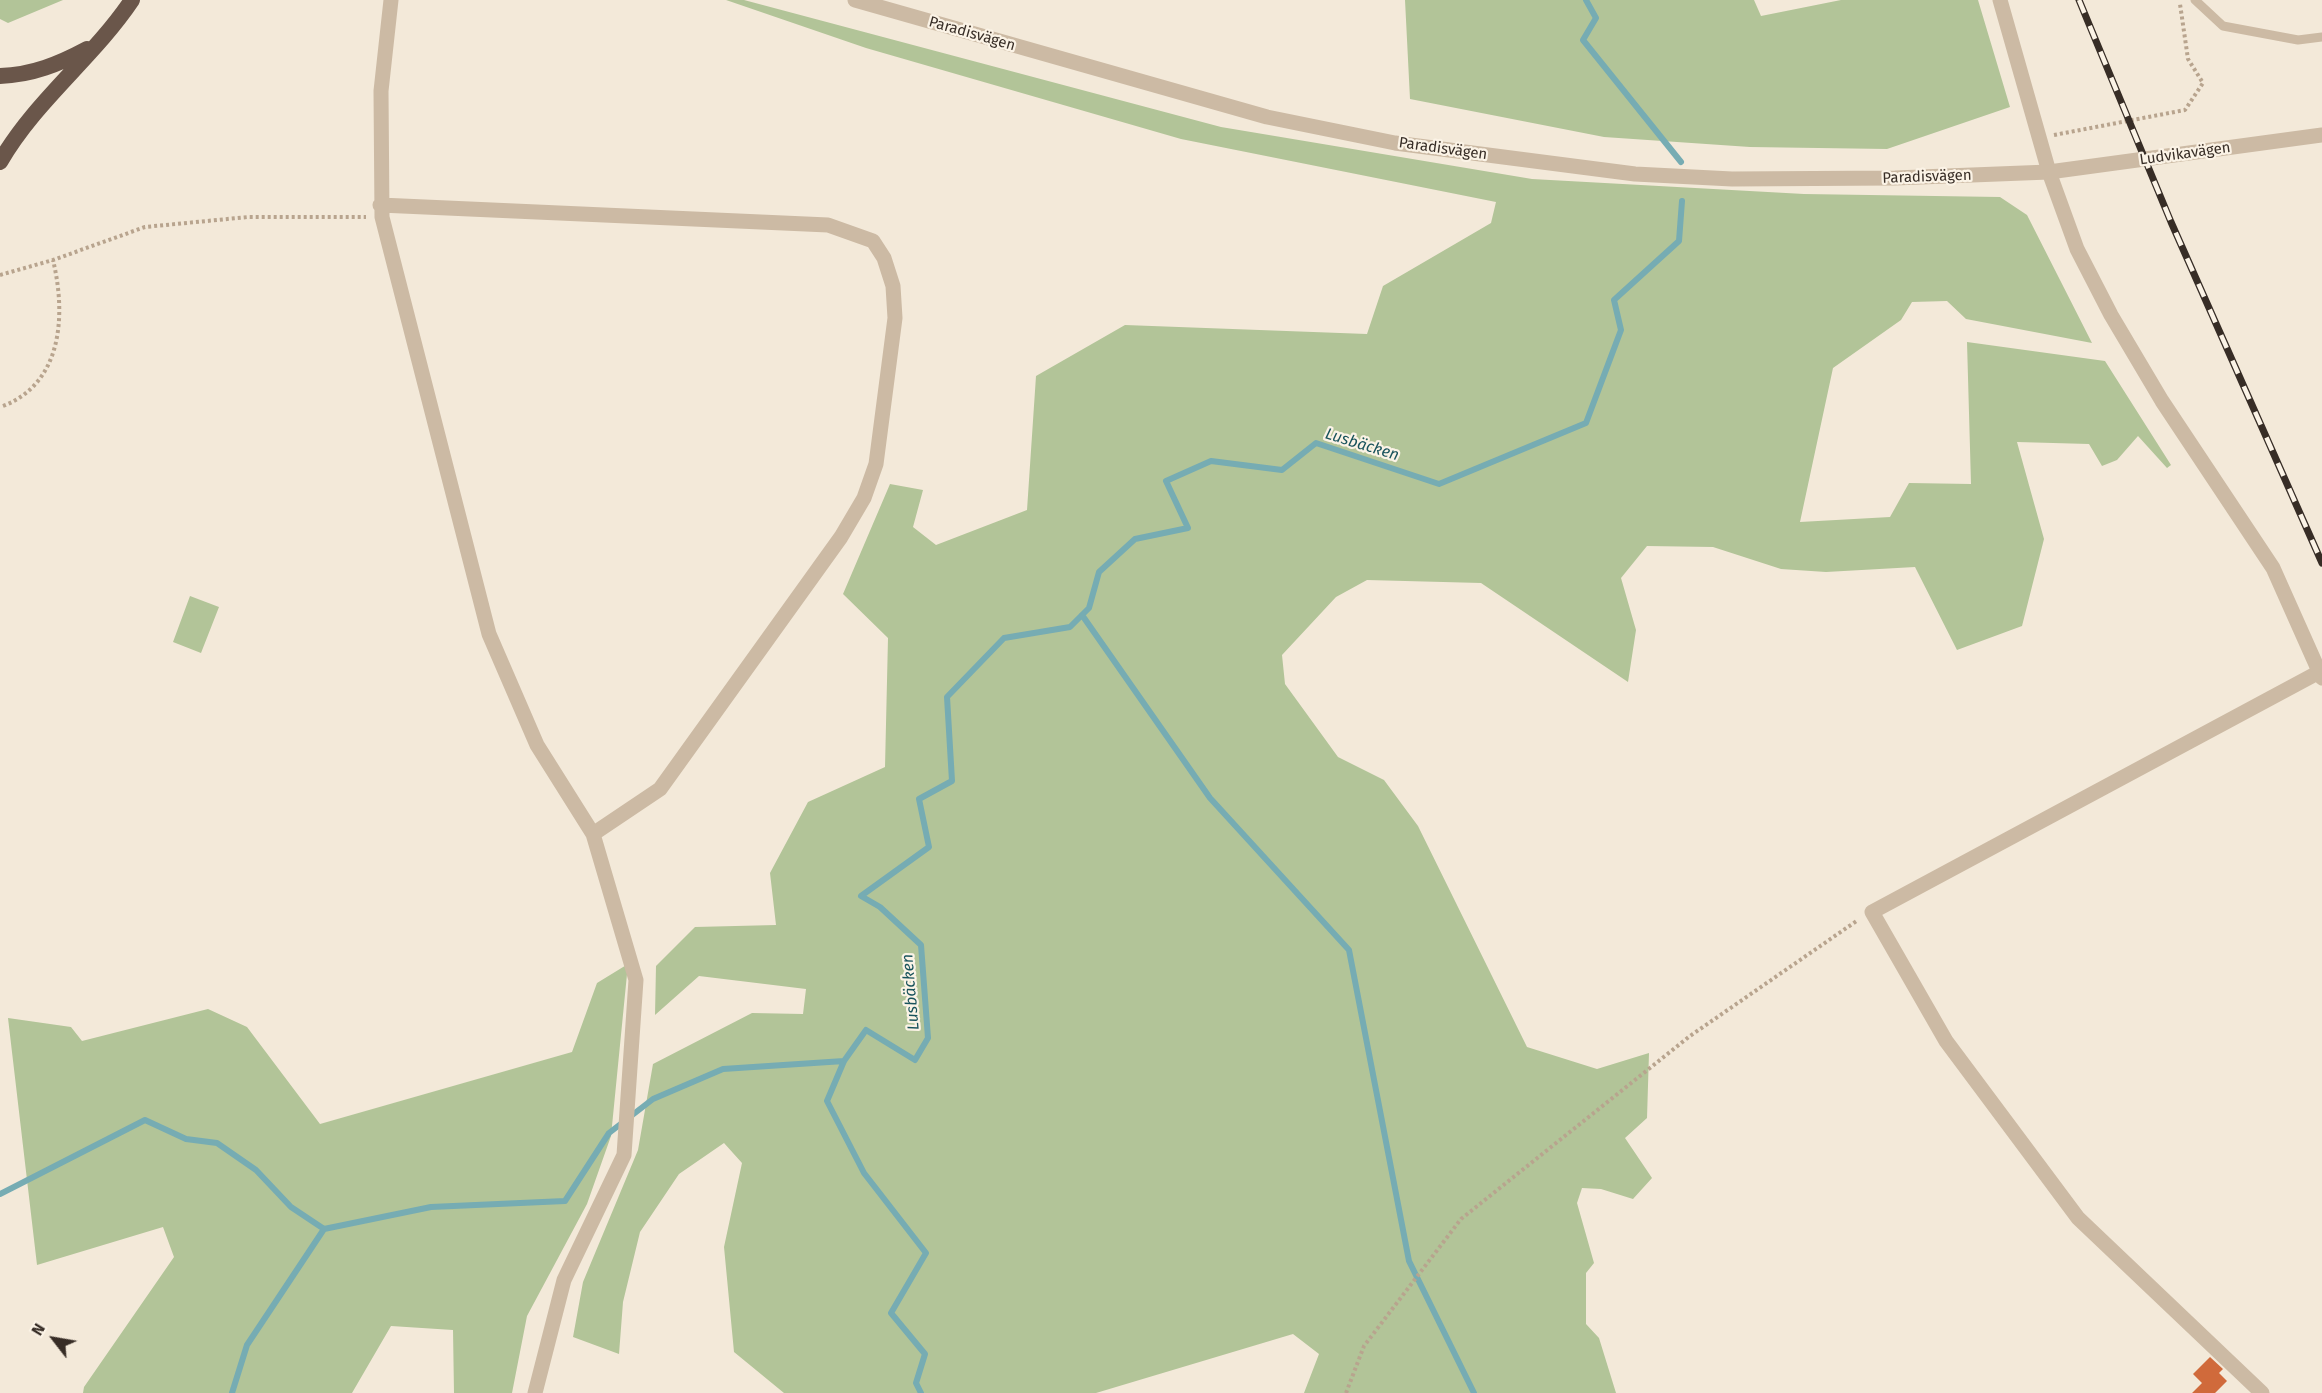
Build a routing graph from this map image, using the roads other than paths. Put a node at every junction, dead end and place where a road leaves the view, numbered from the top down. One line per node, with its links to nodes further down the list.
1 (132, 0): 7 (highway)
2 (392, 0): 12 (street)
3 (855, 0): 11 (street, Paradisvägen)
4 (2000, 0): 11 (street)
5 (2195, 0): 6 (lane)
6 (2322, 37)
7 (96, 45): 8 (highway); 10 (highway)
8 (0, 76)
9 (2322, 135): 11 (street, Ludvikavägen)
10 (0, 162)
11 (2049, 172): 13 (street)
12 (381, 211): 14 (street); 14 (street)
13 (2321, 675): 16 (street)
14 (593, 834): 15 (street)
15 (535, 1393)
16 (2262, 1393)

